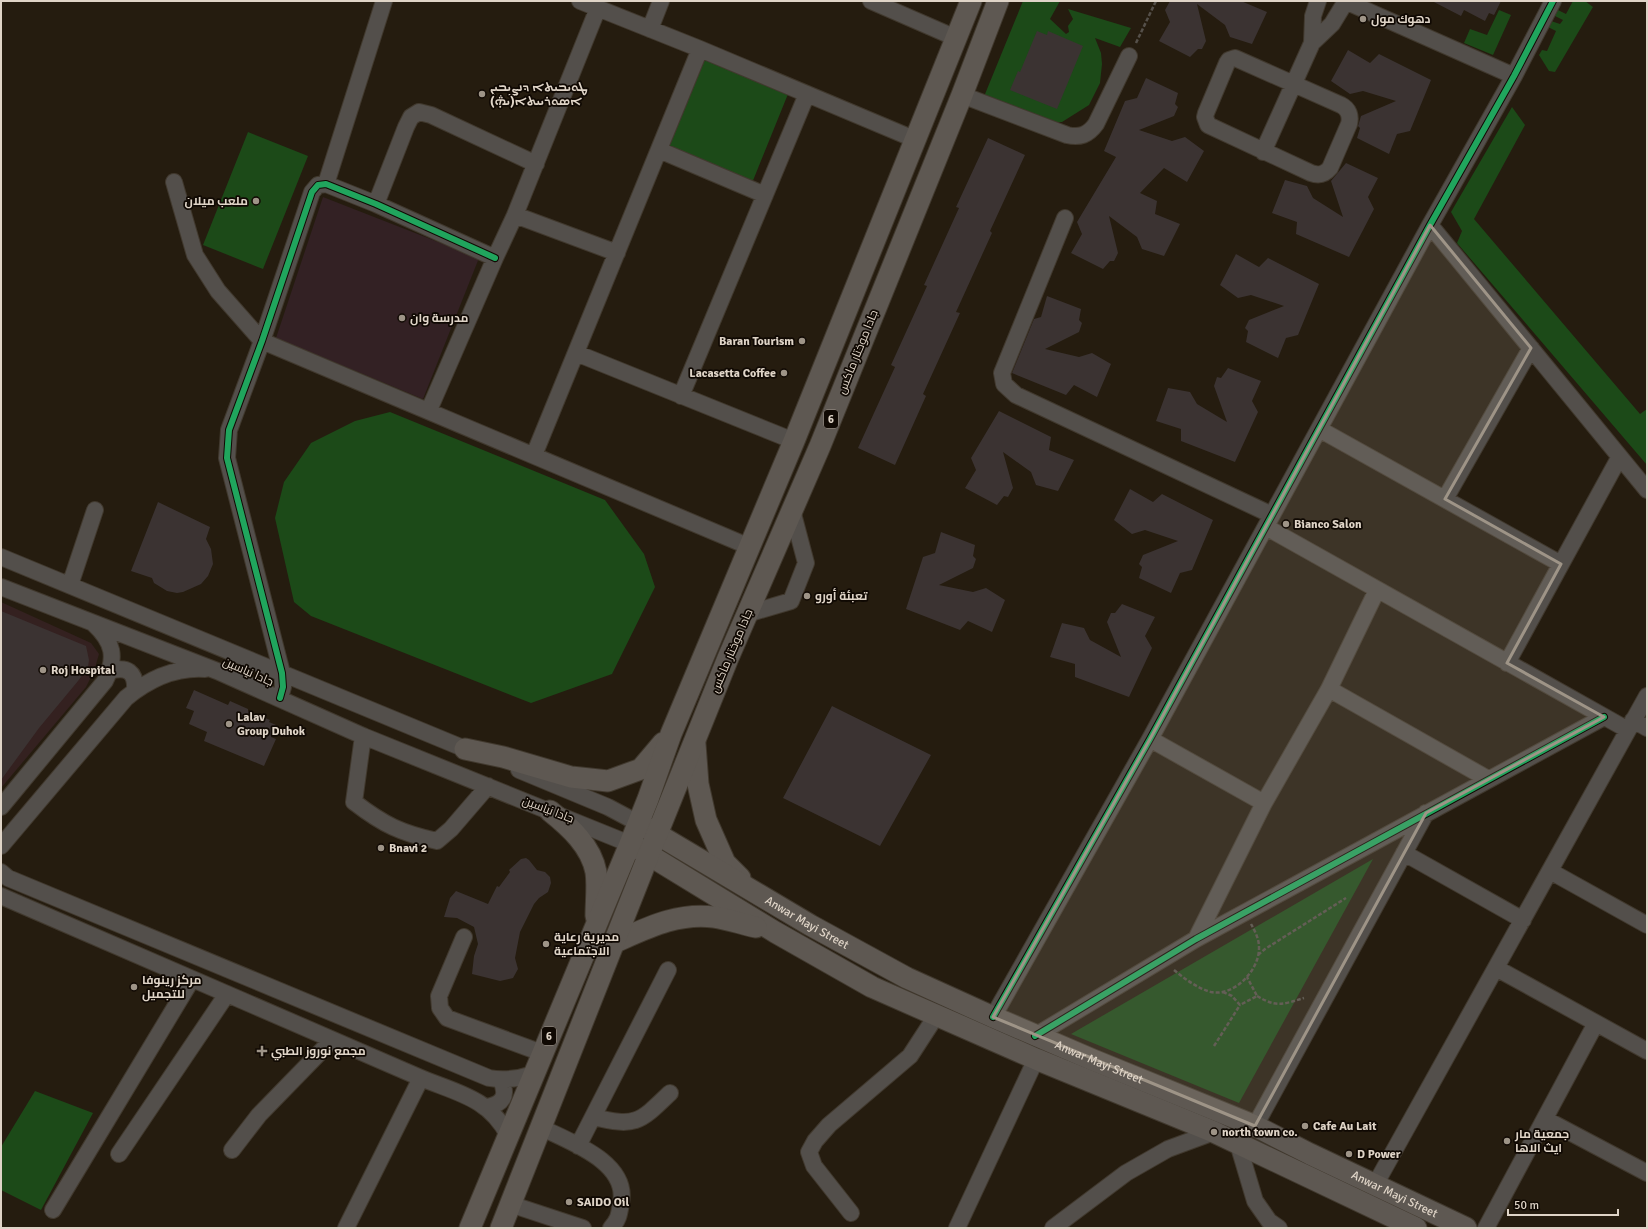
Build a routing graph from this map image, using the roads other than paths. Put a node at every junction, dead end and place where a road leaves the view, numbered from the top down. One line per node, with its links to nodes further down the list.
1 (384, 1): 25 (street)
2 (580, 1): 10 (street)
3 (661, 1): 11 (street)
4 (871, 1): 12 (street)
5 (971, 1): 12 (main road, 6)
6 (998, 1): 19 (main road, جادا موختار ماكس / 6)
7 (1318, 1): 13 (street)
8 (1345, 1): 13 (street); 16 (street)
9 (1554, 1): 16 (street)
10 (598, 8): 11 (street); 23 (street)
11 (650, 29): 14 (street)
12 (956, 38): 20 (main road, 6)
13 (1312, 43): 17 (street)
14 (700, 49): 18 (street); 21 (street)
15 (1129, 56): 19 (street)
16 (1514, 76): 30 (street)
17 (1294, 84): 22 (street); 22 (street); 22 (street)
18 (807, 94): 20 (street); 26 (street)
19 (962, 95): 45 (main road, جادا موختار ماكس / 6)
20 (914, 139): 39 (main road, 6)
21 (659, 150): 26 (street); 31 (street)
22 (1263, 152)
23 (536, 164): 27 (street); 28 (street)
24 (174, 182): 33 (street)
25 (326, 184): 27 (street); 33 (street)
26 (765, 195): 36 (street)
27 (376, 204): 32 (street)
28 (515, 215): 31 (street); 32 (street)
29 (1065, 218): 46 (street)
30 (1430, 225): 34 (street); 38 (street)
31 (617, 253): 35 (street)
32 (495, 258): 37 (street)
33 (262, 341): 37 (street); 58 (street)
34 (1531, 348): 41 (street); 43 (street)
35 (576, 353): 36 (street); 40 (street)
36 (682, 396): 39 (street)
37 (429, 410): 40 (street)
38 (1319, 429): 43 (street); 46 (street)
39 (794, 441): 47 (main road, 6)
40 (534, 455): 47 (street)
41 (1620, 458): 42 (street); 49 (street)
42 (1647, 490)
43 (1445, 499): 49 (street)
44 (94, 510): 50 (street)
45 (792, 510): 53 (main road, جادا موختار ماكس / 6); 53 (street)
46 (1269, 521): 51 (street); 67 (street)
47 (750, 547): 65 (main road, 6)
48 (1, 557): 50 (street, جادا نیاسین)
49 (1562, 564): 55 (street)
50 (70, 585): 58 (street, جادا نیاسین)
51 (1377, 590): 55 (street); 59 (street)
52 (3, 592): 54 (street, جادا نیاسین)
53 (747, 614): 68 (main road, جادا موختار ماكس / 6)
54 (92, 622): 56 (street, جادا نیاسین); 57 (street)
55 (1507, 663): 63 (street)
56 (217, 670): 60 (street); 62 (street, جادا نیاسین)
57 (110, 671): 60 (street); 73 (street)
58 (282, 673): 62 (street); 69 (street, جادا نیاسین)
59 (1329, 689): 70 (street); 72 (street)
60 (136, 690): 79 (street)
61 (1647, 696): 64 (street)
62 (280, 698): 66 (street, جادا نیاسین)
63 (1604, 717): 64 (street); 70 (street)
64 (1636, 726): 82 (street)
65 (672, 734): 69 (main road); 76 (main road, 6)
66 (363, 736): 71 (street, جادا نیاسین); 71 (street)
67 (1150, 739): 72 (street); 98 (street)
68 (695, 740): 77 (main road, جادا موختار ماكس / 6); 84 (main road)
69 (465, 749): 76 (street, جادا نیاسین)
70 (1488, 779): 75 (street)
71 (488, 786): 74 (street, جادا نیاسین)
72 (1264, 803): 91 (street)
73 (1, 807)
74 (550, 811): 78 (street, جادا نیاسین); 88 (main road)
75 (1426, 813): 80 (street); 91 (street)
76 (638, 823): 77 (main road, Anwar Mayi Street); 78 (main road, 6)
77 (657, 834): 81 (main road, 6); 84 (main road, Anwar Mayi Street)
78 (630, 844): 81 (main road, جادا نیاسین); 88 (main road, 6)
79 (1, 846)
80 (1404, 853): 86 (street); 112 (street)
81 (648, 854): 89 (main road, Anwar Mayi Street); 92 (main road, 6)
82 (1550, 871): 86 (street); 87 (street)
83 (3, 878): 107 (street)
84 (748, 888): 98 (main road, Anwar Mayi Street)
85 (1, 896): 95 (street)
86 (1523, 920): 93 (street)
87 (1647, 924)
88 (596, 926): 103 (main road, 6)
89 (775, 932): 92 (main road); 97 (main road, Anwar Mayi Street)
90 (464, 937): 103 (street)
91 (1196, 939): 100 (street)
92 (613, 943): 113 (main road, 6)
93 (1496, 968): 99 (street); 121 (street)
94 (668, 970): 110 (street)
95 (192, 979): 96 (street); 123 (street)
96 (227, 994): 101 (street); 119 (street)
97 (936, 1016): 104 (main road, Anwar Mayi Street); 124 (street)
98 (992, 1018): 100 (main road, Anwar Mayi Street)
99 (1596, 1024): 102 (street); 111 (street)
100 (1035, 1036): 112 (main road, Anwar Mayi Street)
101 (332, 1040): 106 (street); 118 (street)
102 (1647, 1051)
103 (542, 1053): 105 (main road, 6)
104 (1036, 1059): 114 (main road, Anwar Mayi Street); 130 (street)
105 (533, 1074): 107 (street); 115 (main road, 6)
106 (421, 1078): 109 (street); 125 (street)
107 (501, 1080): 109 (street)
108 (670, 1093): 110 (street)
109 (486, 1107): 115 (street)
110 (593, 1117): 117 (street)
111 (1545, 1119): 120 (street); 135 (street)
112 (1255, 1126): 121 (main road, Anwar Mayi Street)
113 (540, 1127): 117 (street); 122 (main road, 6)
114 (1214, 1132): 116 (main road, Anwar Mayi Street); 131 (street)
115 (508, 1136): 126 (main road, 6)
116 (1238, 1144): 132 (street); 133 (main road, Anwar Mayi Street)
117 (578, 1146): 129 (street)
118 (232, 1150)
119 (119, 1154)
120 (1647, 1173)
121 (1375, 1185): 134 (main road, Anwar Mayi Street)
122 (510, 1204): 127 (main road, 6); 128 (street)
123 (53, 1210)
124 (850, 1213)
125 (346, 1228)
126 (470, 1228)
127 (501, 1228)
128 (583, 1228)
129 (611, 1228)
130 (957, 1228)
131 (1053, 1228)
132 (1279, 1228)
133 (1416, 1228)
134 (1466, 1228)
135 (1486, 1228)

